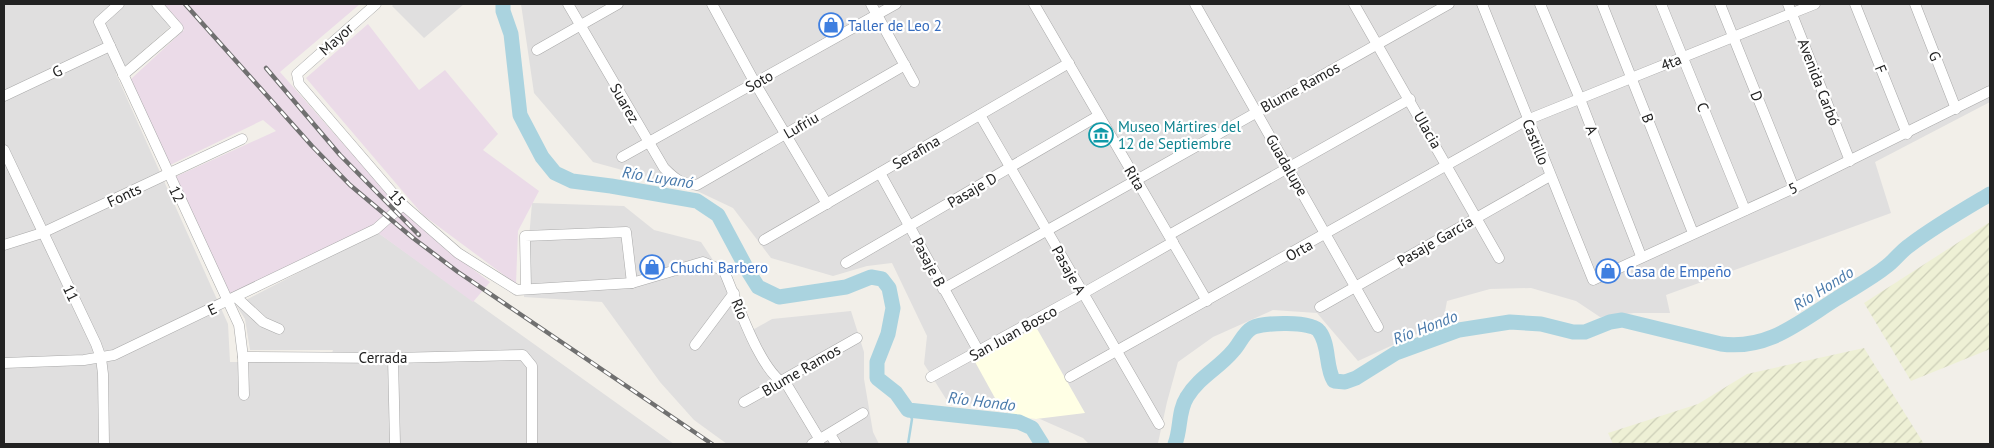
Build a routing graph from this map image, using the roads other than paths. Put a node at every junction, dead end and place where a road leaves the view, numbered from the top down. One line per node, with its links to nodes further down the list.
1 (118, 4): 26 (street, 12)
2 (157, 4): 32 (street)
3 (376, 4): 31 (street, Mayor)
4 (568, 4): 23 (street, Suarez)
5 (618, 4): 23 (street)
6 (712, 4): 35 (street)
7 (872, 4): 22 (street)
8 (896, 4): 22 (street, Soto)
9 (1034, 4): 29 (street, Rita)
10 (1195, 4): 41 (street, Guadalupe)
11 (1354, 4): 25 (street, Ulacia)
12 (1449, 4): 25 (street, Blume Ramos)
13 (1482, 4): 44 (street, Castillo)
14 (1540, 4): 39 (street, A)
15 (1602, 4): 33 (street, B)
16 (1661, 4): 28 (street, C)
17 (1720, 4): 24 (street, D)
18 (1815, 4): 21 (street, 4ta)
19 (1855, 4): 46 (street, F)
20 (1914, 4): 40 (street, G)
21 (1790, 8): 24 (street, 4ta); 51 (street, Avenida Carbó)
22 (877, 14): 30 (street); 35 (street, Soto)
23 (580, 25): 27 (street); 48 (street, Suarez)
24 (1733, 37): 28 (street, 4ta); 60 (street, D)
25 (1378, 44): 38 (street, Ulacia); 41 (street, Blume Ramos)
26 (110, 46): 32 (street, 12); 37 (street, G)
27 (537, 50)
28 (1683, 57): 33 (street, 4ta); 63 (street, C)
29 (1069, 64): 42 (street, Serafina); 43 (street, Rita)
30 (905, 65): 34 (street); 45 (street, Lufriu)
31 (297, 74): 62 (street, 15)
32 (123, 75): 56 (street, 12)
33 (1632, 78): 39 (street, 4ta); 68 (street, B)
34 (914, 82)
35 (755, 83): 45 (street); 48 (street, Soto)
36 (1990, 91): 40 (street, 5)
37 (4, 96)
38 (1410, 99): 52 (street, Ulacia); 53 (street, San Juan Bosco)
39 (1580, 99): 44 (street, 4ta); 73 (street, A)
40 (1956, 109): 46 (street, 5)
41 (1256, 112): 53 (street, Guadalupe); 58 (street, Blume Ramos)
42 (980, 115): 54 (street, Pasaje A); 55 (street, Serafina)
43 (1098, 116): 54 (street, Pasaje D); 58 (street, Rita)
44 (1527, 120): 52 (street, Orta); 57 (street, Castillo)
45 (785, 134): 59 (street, Lufriu); 61 (street)
46 (1907, 134): 51 (street, 5)
47 (242, 139): 56 (street, Fonts)
48 (648, 143): 50 (street, Soto); 59 (street, Suarez)
49 (4, 150): 67 (street, 11)
50 (622, 157)
51 (1850, 161): 60 (street, 5)
52 (1448, 166): 64 (street, Ulacia); 69 (street, Orta)
53 (1288, 167): 69 (street, Guadalupe); 70 (street, San Juan Bosco)
54 (1010, 168): 65 (street, Pasaje D); 66 (street, Pasaje A)
55 (880, 173): 61 (street, Serafina); 65 (street, Pasaje B)
56 (168, 174): 67 (street, Fonts); 83 (street, 12)
57 (1550, 176): 64 (street, Pasaje García); 76 (street, Castillo)
58 (1136, 181): 66 (street, Blume Ramos); 70 (street, Rita)
59 (697, 185)
60 (1794, 188): 63 (street, 5)
61 (827, 204): 71 (street, Serafina)
62 (403, 206): 80 (street, 15); 83 (street, E)
63 (1745, 210): 68 (street, 5)
64 (1477, 217): 74 (street, Ulacia); 78 (street, Pasaje García)
65 (910, 226): 75 (street, Pasaje D); 79 (street, Pasaje B)
66 (1047, 231): 79 (street, Blume Ramos); 82 (street, Pasaje A)
67 (42, 233): 72 (street, Fonts); 93 (street, 11)
68 (1693, 233): 73 (street, 5)
69 (1326, 234): 78 (street, Guadalupe); 84 (street, Orta)
70 (1171, 238): 82 (street, San Juan Bosco); 84 (street, Rita)
71 (764, 240)
72 (4, 246)
73 (1641, 256): 76 (street, 5)
74 (1500, 258)
75 (846, 263)
76 (1593, 280)
77 (632, 283): 80 (street, Río); 80 (street); 81 (street, Río)
78 (1356, 287): 85 (street, Pasaje García); 86 (street, Guadalupe)
79 (943, 289): 90 (street, Pasaje B)
80 (526, 290)
81 (734, 293): 89 (street); 98 (street, Río)
82 (1082, 294): 90 (street, San Juan Bosco); 91 (street, Pasaje A)
83 (232, 300): 87 (street); 92 (street, 12); 93 (street, E)
84 (1206, 301): 91 (street, Orta)
85 (1320, 307)
86 (1378, 327)
87 (279, 329)
88 (857, 338): 98 (street, Blume Ramos)
89 (695, 345)
90 (979, 352): 96 (street, San Juan Bosco)
91 (1117, 352): 97 (street, Orta); 102 (street, Pasaje A)
92 (243, 357): 94 (street, Cerrada); 99 (street, 12)
93 (101, 358): 95 (street, E); 105 (street, 11)
94 (393, 358): 106 (street); 107 (street, Cerrada)
95 (4, 362)
96 (931, 377)
97 (1070, 377)
98 (779, 382): 100 (street, Blume Ramos); 104 (street, Río)
99 (244, 395)
100 (744, 402)
101 (863, 413): 103 (street)
102 (1159, 424)
103 (830, 434): 104 (street); 108 (street)
104 (816, 442)
105 (104, 444)
106 (395, 444)
107 (532, 444)
108 (836, 444)

